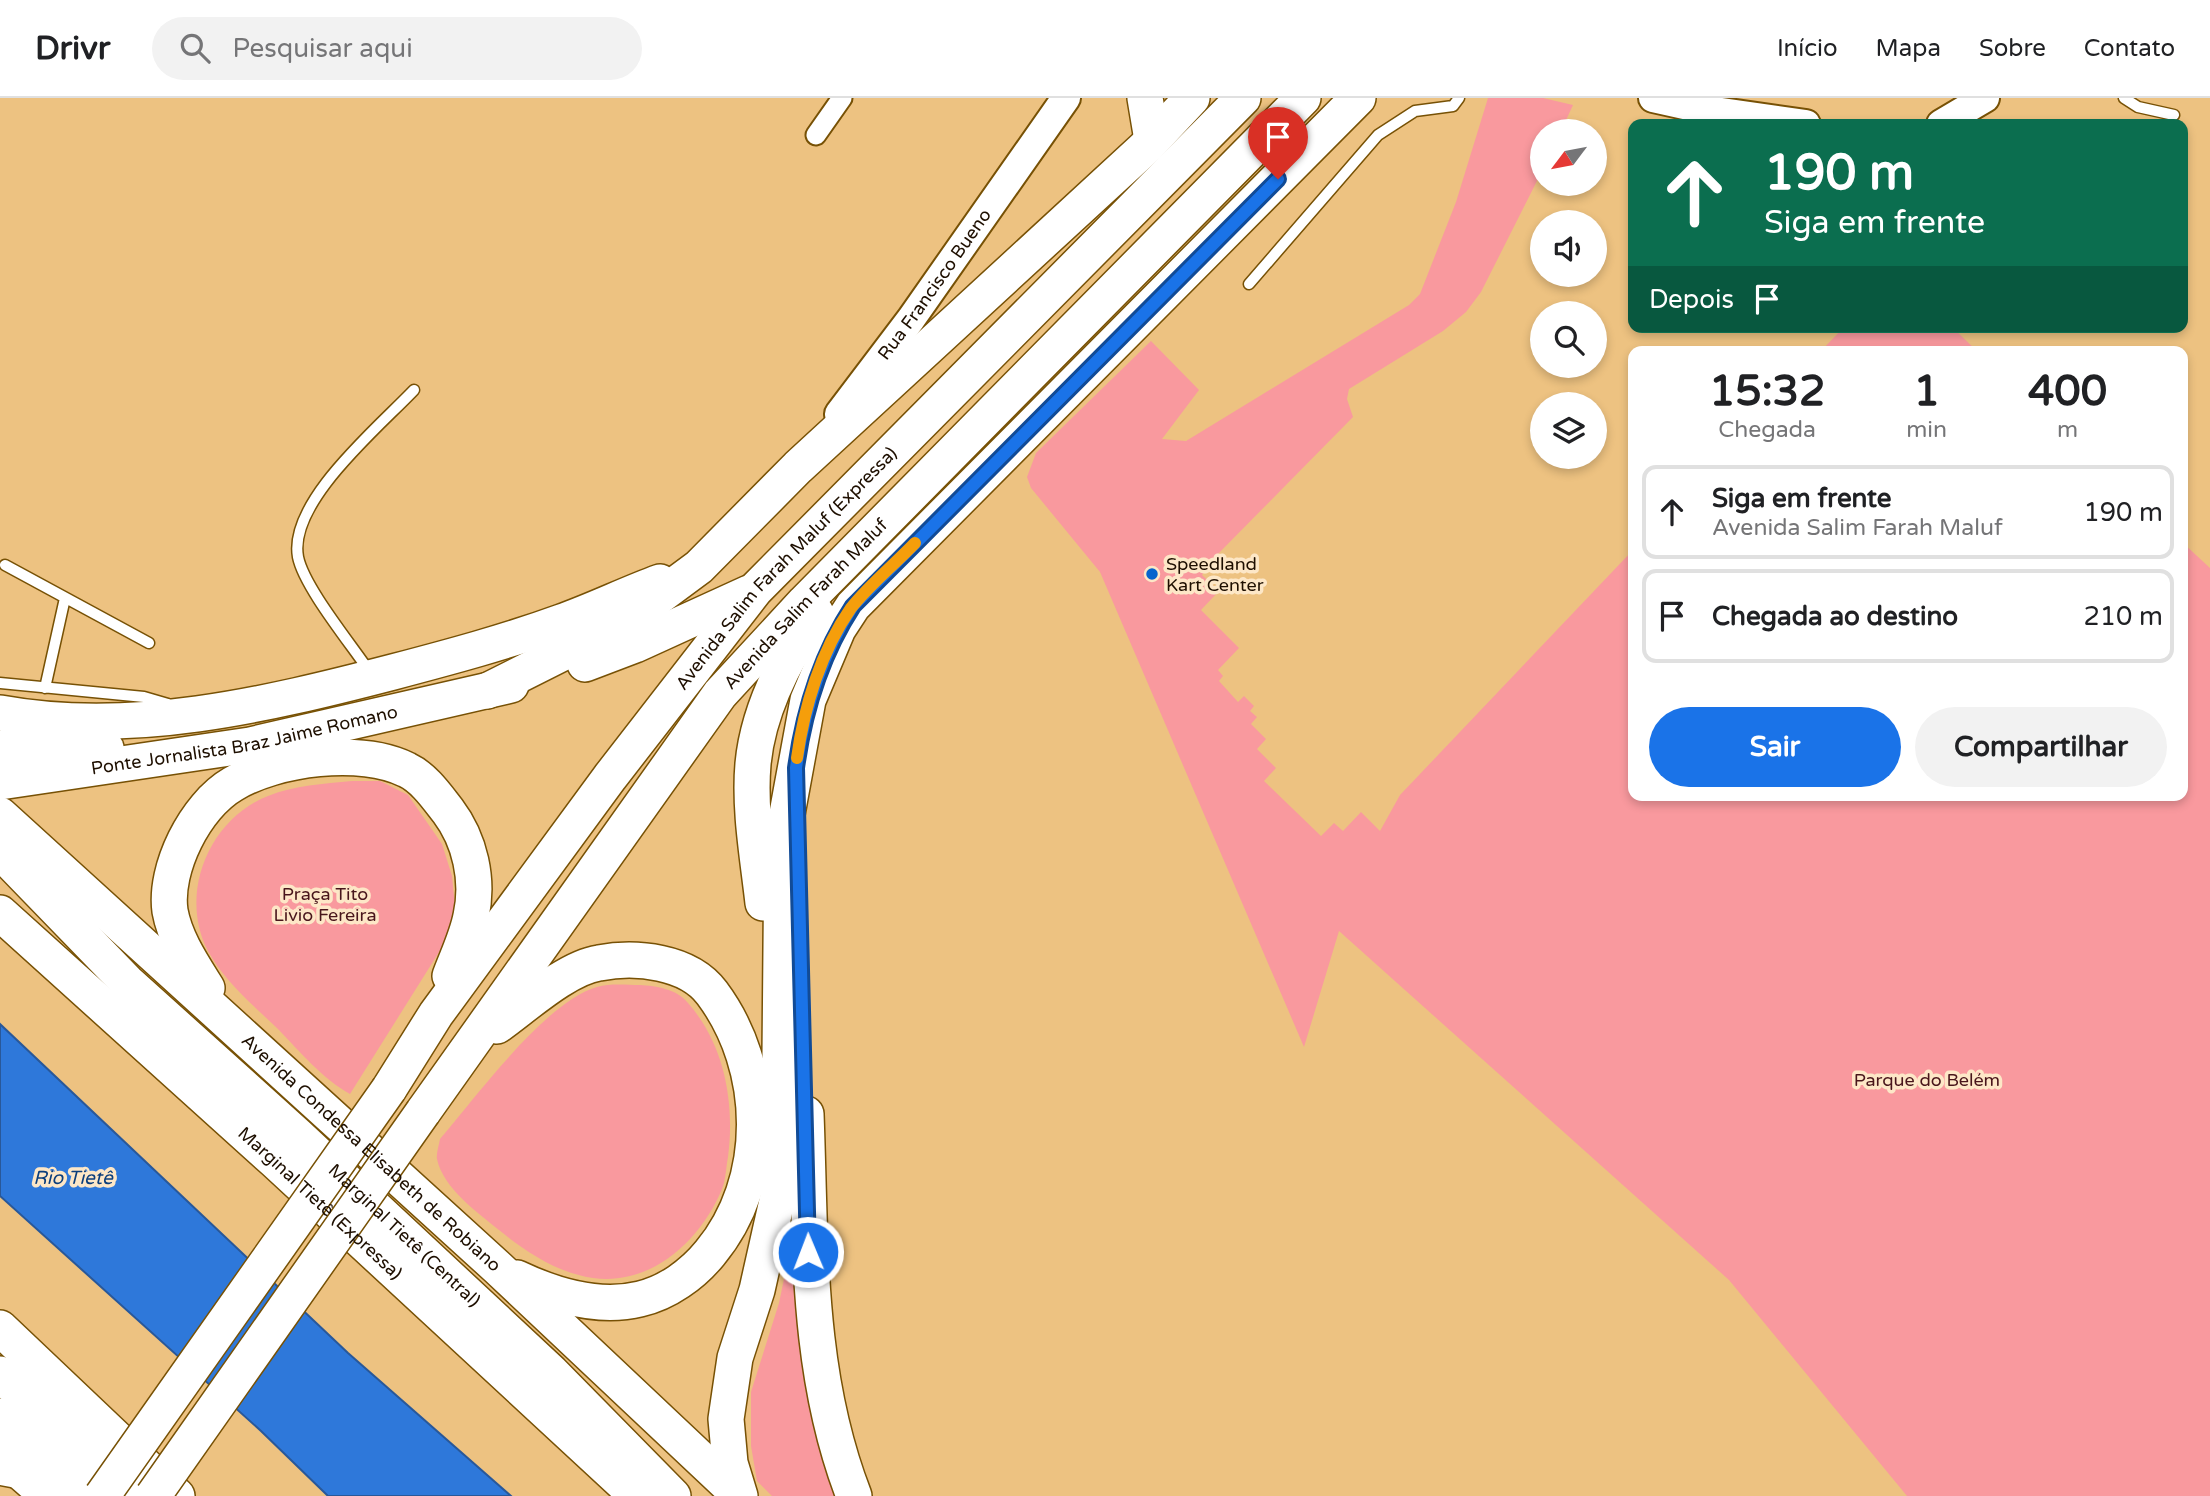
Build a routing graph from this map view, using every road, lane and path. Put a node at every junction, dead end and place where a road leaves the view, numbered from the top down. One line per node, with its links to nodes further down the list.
1 (842, 98): 15 (street)
2 (1066, 98): 24 (street, Rua Francisco Bueno)
3 (1145, 98): 16 (highway)
4 (1192, 98): 16 (highway)
5 (1303, 98): 17 (highway)
6 (1358, 98): 18 (highway, Avenida Salim Farah Maluf)
7 (1459, 98): 21 (lane)
8 (1653, 98): 13 (street)
9 (1985, 98): 14 (street)
10 (2124, 98): 12 (lane)
11 (1221, 106): 17 (highway); 19 (highway, Avenida Salim Farah Maluf (Expressa))
12 (2174, 115)
13 (1771, 119)
14 (1949, 119)
15 (816, 135)
16 (1150, 143): 19 (highway); 24 (highway)
17 (1252, 149): 18 (highway); 22 (highway, Avenida Salim Farah Maluf)
18 (1288, 168): 20 (highway, Avenida Salim Farah Maluf)
19 (1065, 276): 28 (highway, Avenida Salim Farah Maluf (Expressa))
20 (1179, 278): 22 (highway); 39 (highway, Avenida Salim Farah Maluf)
21 (1249, 284)
22 (1085, 318): 25 (highway, Avenida Salim Farah Maluf)
23 (414, 390): 31 (lane)
24 (798, 467): 27 (highway)
25 (868, 538): 48 (highway, Avenida Salim Farah Maluf); 49 (highway)
26 (5, 565): 29 (lane)
27 (699, 567): 31 (highway); 34 (highway)
28 (755, 590): 34 (highway); 46 (highway, Avenida Salim Farah Maluf (Expressa))
29 (65, 598): 30 (lane); 33 (lane)
30 (149, 643)
31 (373, 677): 36 (highway)
32 (0, 683): 33 (lane)
33 (45, 688): 36 (lane)
34 (472, 695): 37 (highway, Ponte Jornalista Braz Jaime Romano)
35 (0, 713): 36 (highway)
36 (199, 713)
37 (250, 745): 38 (highway); 40 (highway, Ponte Jornalista Braz Jaime Romano)
38 (0, 748)
39 (796, 768): 49 (highway); 65 (highway)
40 (0, 782)
41 (0, 815): 47 (highway, Avenida Condessa Elisabeth de Robiano)
42 (0, 852): 45 (highway)
43 (0, 884): 45 (highway)
44 (0, 913): 62 (highway, Marginal Tietê (Expressa))
45 (127, 982): 63 (highway, Marginal Tietê (Central))
46 (436, 1014): 47 (highway); 58 (highway, Avenida Salim Farah Maluf (Expressa), bridge)
47 (227, 1020): 50 (highway, Avenida Condessa Elisabeth de Robiano)
48 (474, 1043): 50 (highway); 60 (highway, Avenida Salim Farah Maluf, bridge)
49 (781, 1071): 64 (highway)
50 (498, 1268): 64 (highway, Avenida Condessa Elisabeth de Robiano)
51 (0, 1328): 61 (highway)
52 (0, 1374): 59 (highway)
53 (0, 1416): 57 (highway)
54 (0, 1454): 56 (highway)
55 (0, 1480): 56 (lane)
56 (42, 1491)
57 (91, 1496)
58 (102, 1496)
59 (133, 1496)
60 (153, 1496)
61 (177, 1496)
62 (637, 1496)
63 (673, 1496)
64 (740, 1496)
65 (854, 1496)

